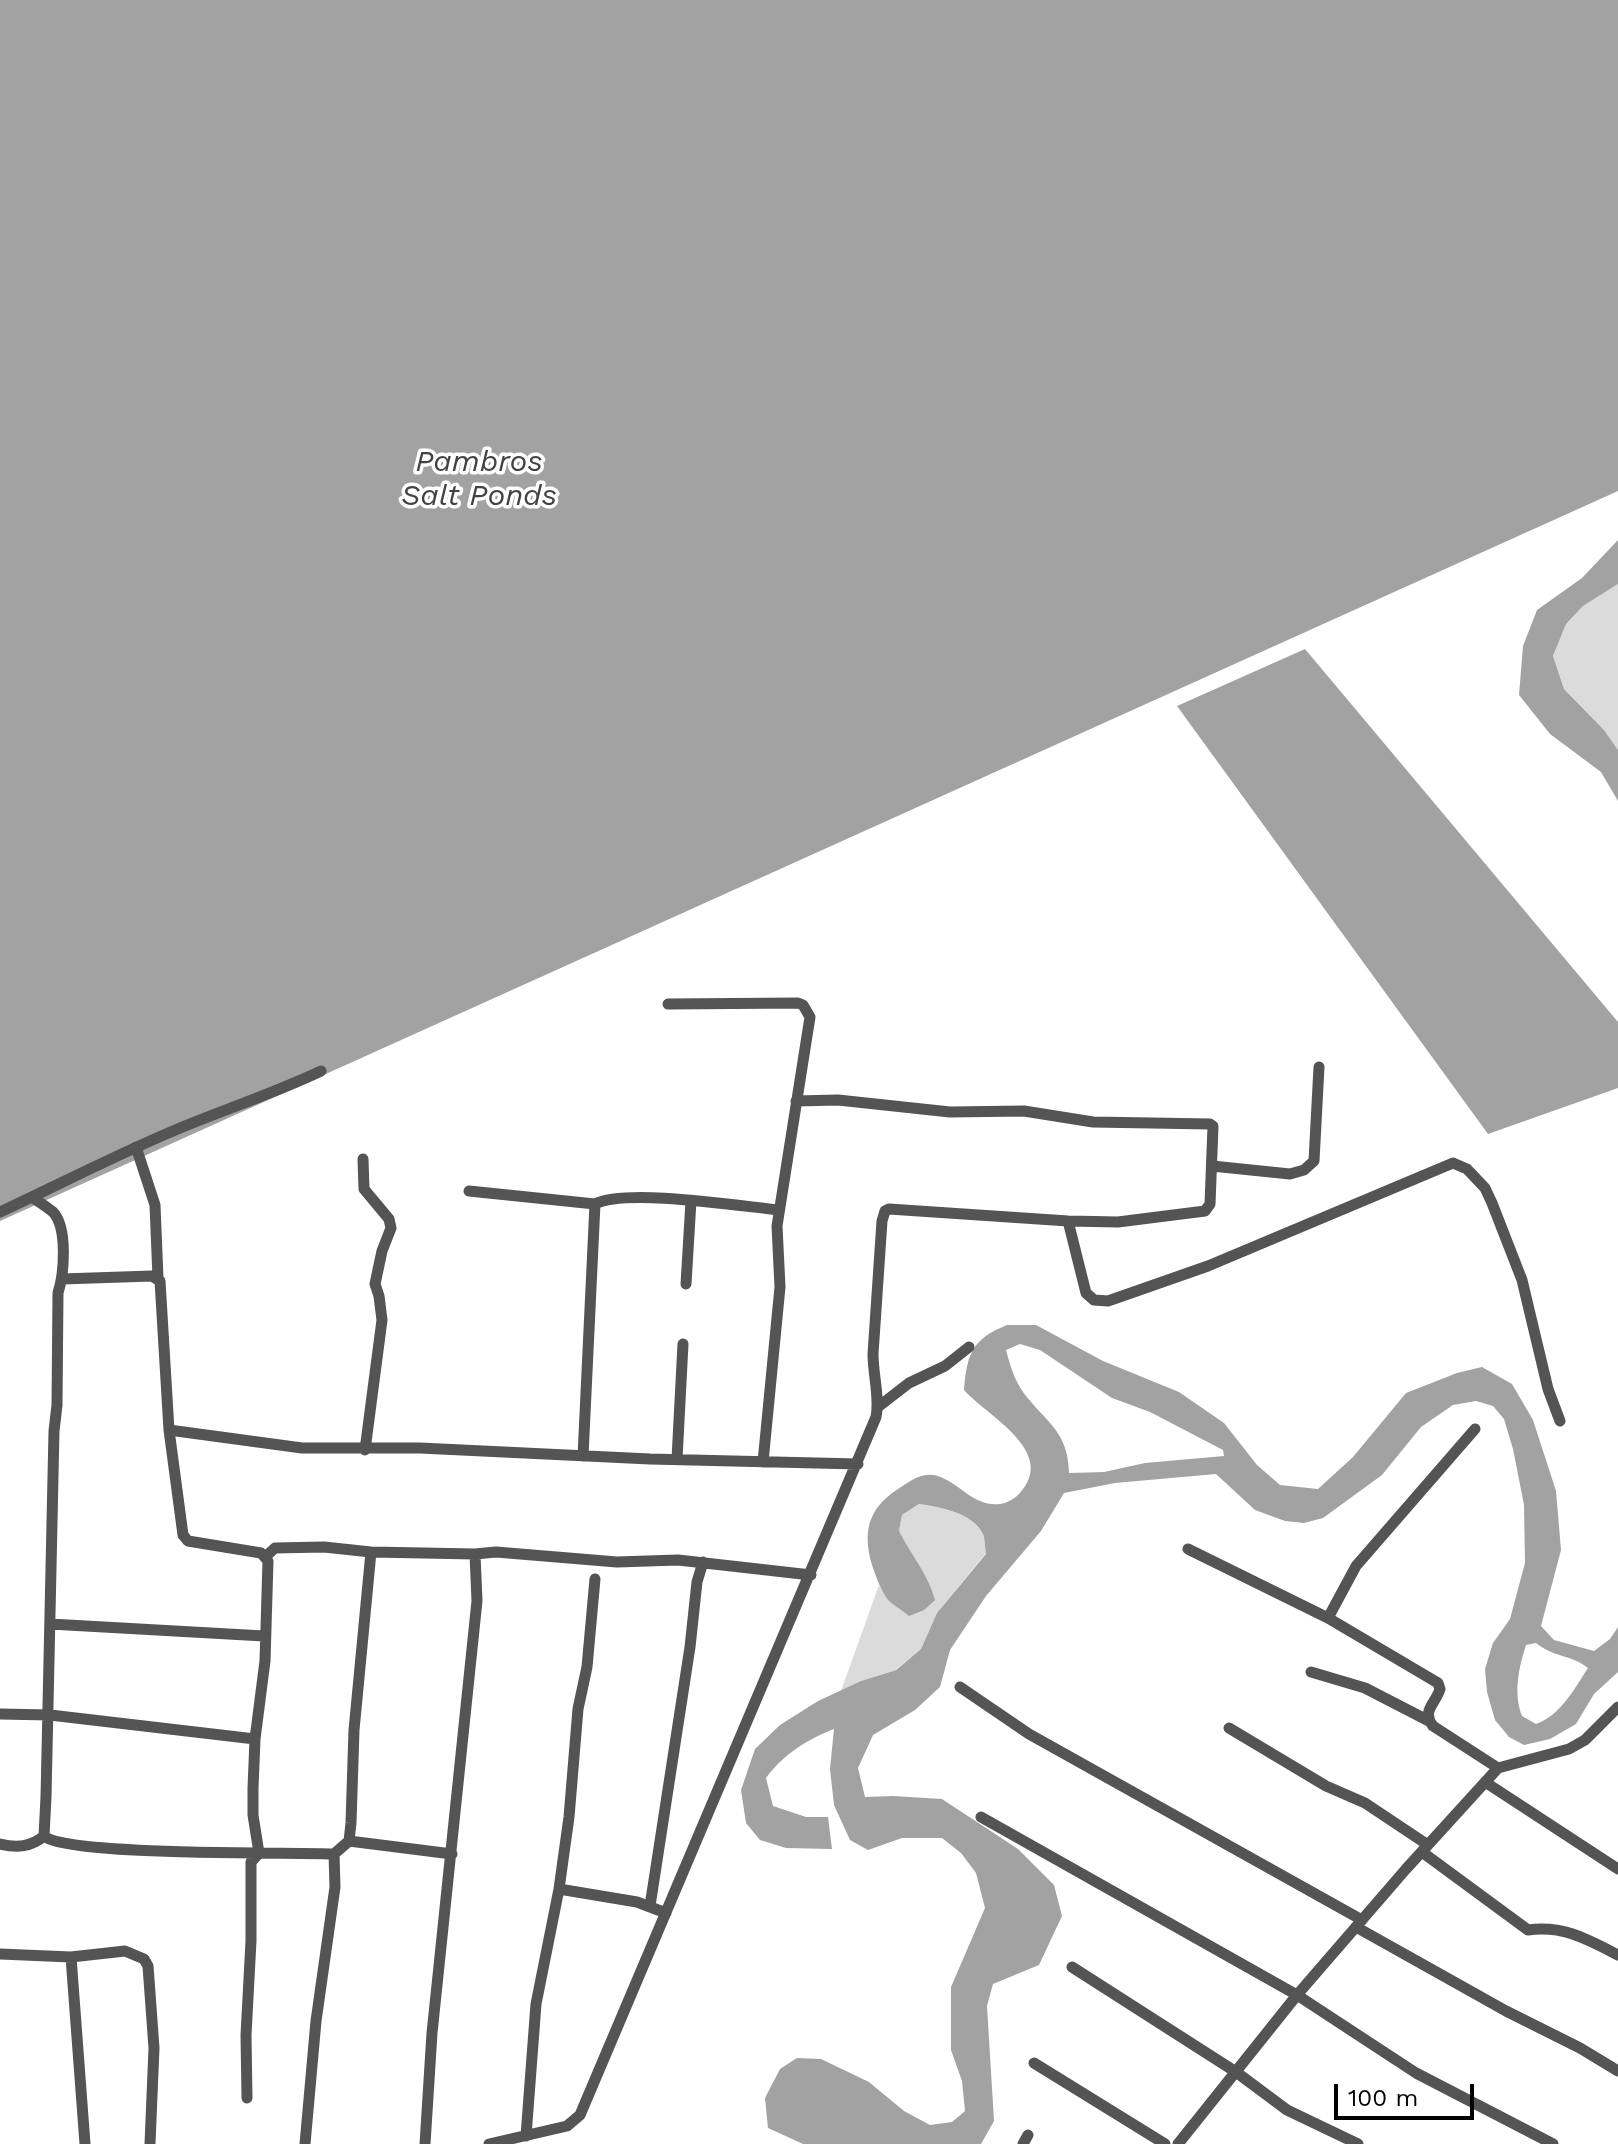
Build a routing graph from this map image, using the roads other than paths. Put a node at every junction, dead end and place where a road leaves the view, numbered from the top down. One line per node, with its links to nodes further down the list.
1 (668, 1004): 4 (street)
2 (1319, 1067): 7 (street)
3 (321, 1071): 5 (street)
4 (796, 1101): 7 (street); 12 (street)
5 (136, 1147): 9 (street); 15 (street)
6 (363, 1159): 24 (street)
7 (1212, 1166): 14 (street)
8 (469, 1191): 11 (street)
9 (32, 1197): 13 (street); 16 (street)
10 (691, 1201): 11 (street); 12 (street); 17 (street)
11 (595, 1204): 25 (street)
12 (779, 1210): 27 (street)
13 (0, 1212)
14 (1068, 1221): 20 (street); 21 (street)
15 (158, 1278): 16 (street); 23 (street)
16 (62, 1279): 37 (street)
17 (686, 1284)
18 (683, 1344): 26 (street)
19 (969, 1347): 20 (street)
20 (878, 1407): 28 (street)
21 (1560, 1421)
22 (1475, 1429): 36 (street)
23 (169, 1430): 24 (street); 32 (street)
24 (365, 1450): 25 (street)
25 (583, 1456): 26 (street)
26 (677, 1459): 27 (street)
27 (763, 1462): 28 (street)
28 (858, 1464): 34 (street)
29 (1188, 1549): 36 (street)
30 (371, 1552): 31 (street); 32 (street); 51 (street)
31 (475, 1554): 33 (street); 56 (street)
32 (265, 1557): 38 (street)
33 (703, 1562): 34 (street); 59 (street)
34 (811, 1575): 60 (street)
35 (595, 1579): 58 (street)
36 (1328, 1618): 44 (street)
37 (50, 1624): 38 (street); 43 (street)
38 (264, 1636): 46 (street)
39 (1311, 1672): 44 (street)
40 (960, 1687): 61 (street)
41 (1618, 1707): 47 (street)
42 (0, 1714): 43 (street)
43 (50, 1715): 46 (street); 50 (street)
44 (1429, 1721): 47 (street)
45 (1229, 1728): 53 (street)
46 (255, 1739): 54 (street)
47 (1498, 1768): 48 (street)
48 (1485, 1782): 53 (street); 57 (street)
49 (981, 1817): 66 (street)
50 (44, 1836): 52 (street); 54 (street)
51 (349, 1841): 55 (street); 56 (street)
52 (0, 1844)
53 (1425, 1849): 61 (street); 63 (street)
54 (259, 1853): 55 (street); 70 (street)
55 (334, 1854): 75 (street)
56 (452, 1854): 76 (street)
57 (1618, 1869)
58 (559, 1889): 59 (street); 72 (street)
59 (650, 1906): 60 (street)
60 (666, 1913): 71 (street)
61 (1359, 1923): 66 (street); 68 (street)
62 (0, 1954): 64 (street)
63 (1618, 1955)
64 (71, 1957): 73 (street); 74 (street)
65 (1072, 1967): 69 (street)
66 (1297, 1995): 69 (street); 82 (street)
67 (1034, 2063): 79 (street)
68 (1618, 2071)
69 (1236, 2072): 80 (street); 81 (street)
70 (247, 2098)
71 (544, 2131): 72 (street); 78 (street)
72 (526, 2136): 77 (street)
73 (85, 2144)
74 (150, 2144)
75 (305, 2144)
76 (425, 2144)
77 (489, 2144)
78 (543, 2144)
79 (1165, 2144)
80 (1178, 2144)
81 (1358, 2144)
82 (1553, 2144)

